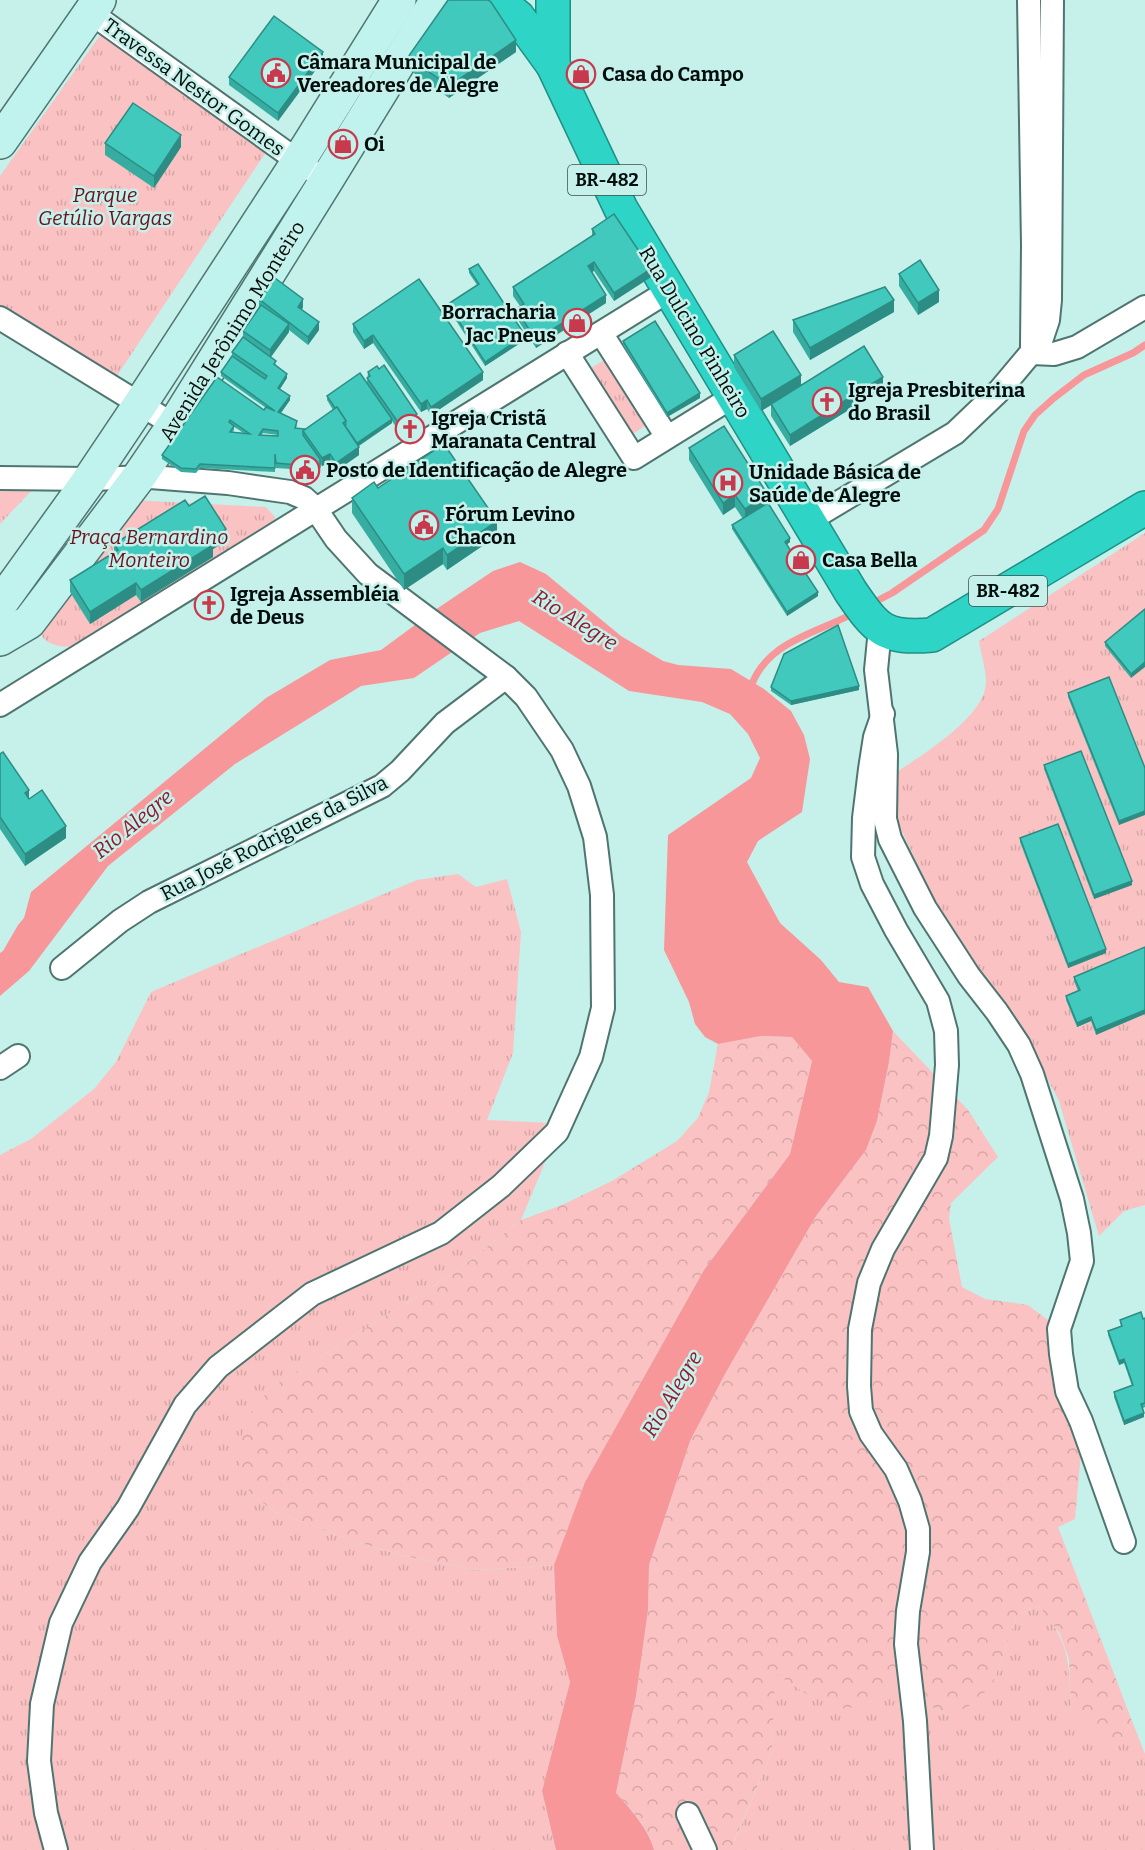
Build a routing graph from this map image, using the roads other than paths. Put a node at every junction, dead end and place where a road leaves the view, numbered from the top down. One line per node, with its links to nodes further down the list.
1 (399, 0): 10 (main road, Avenida Jerônimo Monteiro)
2 (437, 0): 11 (main road, Avenida Jerônimo Monteiro)
3 (497, 0): 8 (highway, BR-482)
4 (553, 0): 8 (highway, BR-482)
5 (1029, 0): 17 (street)
6 (1052, 0): 17 (street)
7 (95, 6): 9 (main road); 10 (street, Travessa Nestor Gomes)
8 (553, 65): 12 (highway, Rua Dulcino Pinheiro / BR-482)
9 (0, 142)
10 (298, 162): 11 (street, Travessa Nestor Gomes); 19 (main road, Avenida Jerônimo Monteiro)
11 (326, 181): 20 (main road, Avenida Jerônimo Monteiro)
12 (670, 290): 15 (street); 18 (highway, Rua Dulcino Pinheiro / BR-482)
13 (1145, 307): 17 (street)
14 (0, 318): 19 (street)
15 (601, 333): 16 (street); 21 (street)
16 (567, 353): 21 (street); 25 (street)
17 (1032, 353): 27 (street)
18 (734, 396): 21 (street); 27 (highway, Rua Dulcino Pinheiro / BR-482)
19 (141, 403): 20 (street); 24 (main road, Avenida Jerônimo Monteiro)
20 (174, 425): 23 (main road, Avenida Jerônimo Monteiro)
21 (667, 437)
22 (0, 478): 24 (street)
23 (138, 478): 24 (street); 25 (street); 30 (main road, Avenida Jerônimo Monteiro)
24 (90, 479): 28 (main road, Avenida Jerônimo Monteiro)
25 (315, 508): 31 (street); 32 (street)
26 (1145, 508): 29 (highway, BR-482)
27 (808, 521): 29 (highway, Rua Dulcino Pinheiro / BR-482)
28 (0, 604)
29 (866, 612): 33 (street)
30 (0, 639)
31 (506, 676): 34 (street, Rua José Rodrigues da Silva); 37 (street)
32 (0, 705)
33 (883, 714): 35 (street); 39 (street)
34 (62, 968)
35 (1124, 1542)
36 (688, 1814): 38 (street)
37 (56, 1850)
38 (705, 1850)
39 (922, 1850)

